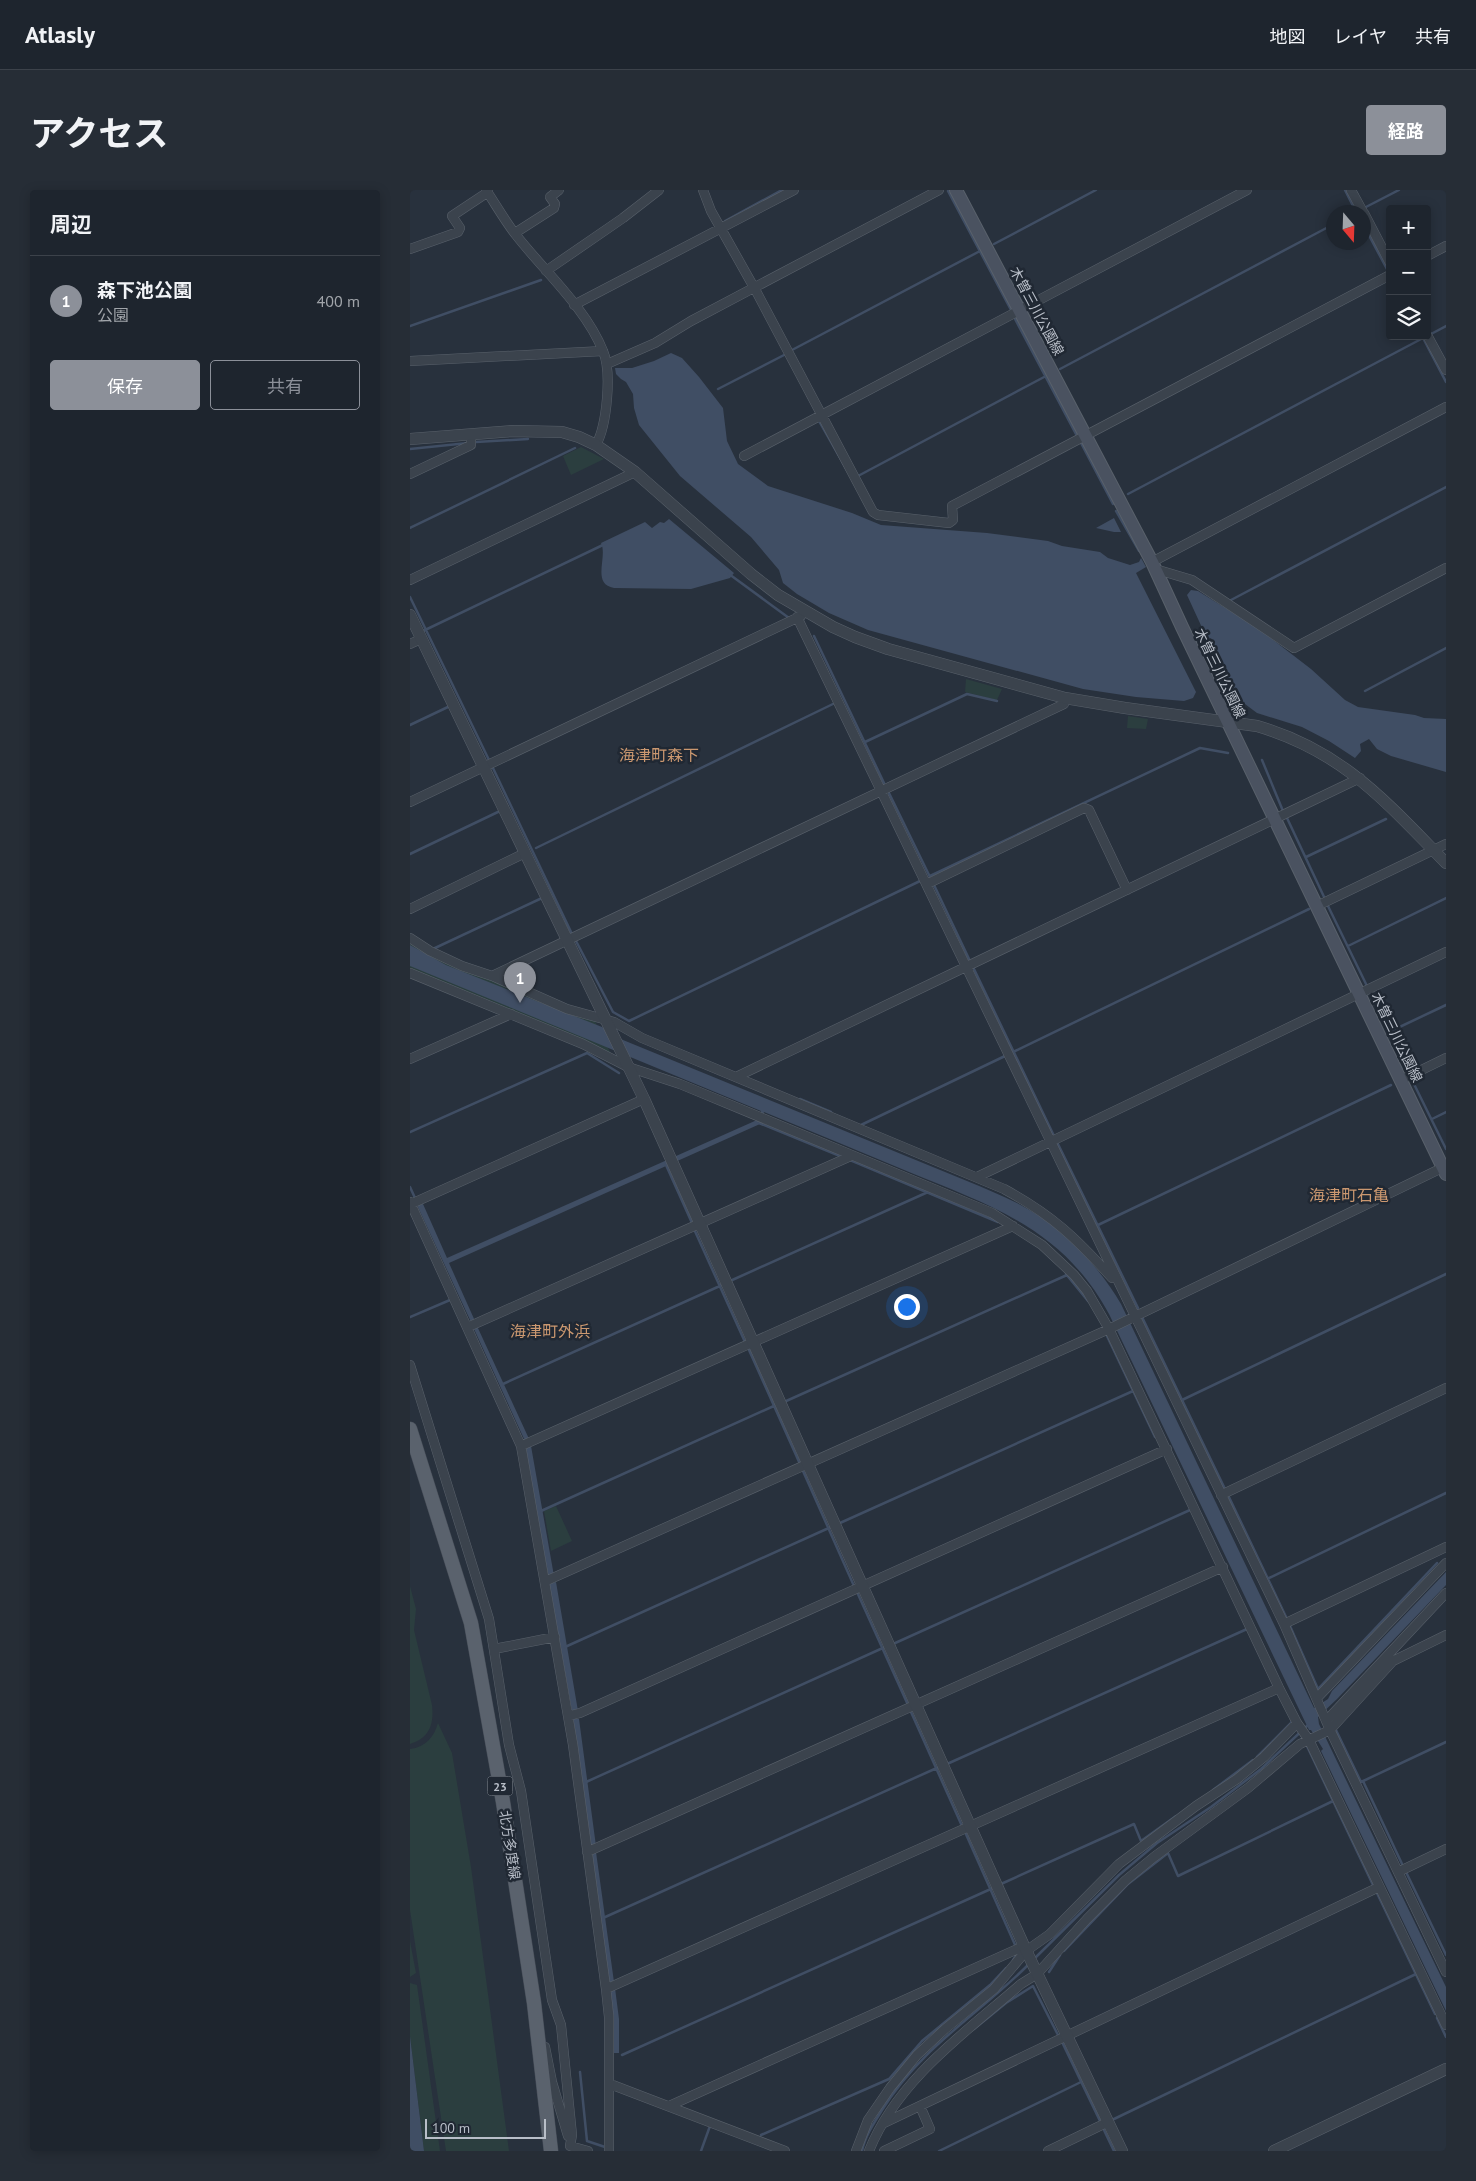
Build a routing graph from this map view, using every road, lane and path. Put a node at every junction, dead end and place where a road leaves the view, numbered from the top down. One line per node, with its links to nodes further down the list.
1 (559, 190): 13 (street)
2 (659, 190): 18 (street)
3 (703, 190): 12 (street)
4 (794, 190): 12 (street)
5 (940, 190): 20 (street)
6 (956, 190): 22 (main road, 木曽三川公園線)
7 (1247, 190): 22 (street)
8 (1351, 190): 10 (street)
9 (487, 191): 13 (street); 15 (street)
10 (1359, 205)
11 (1371, 228): 17 (street)
12 (720, 229): 20 (street); 21 (street)
13 (515, 234): 18 (street)
14 (1446, 246): 16 (street)
15 (410, 249)
16 (1431, 254)
17 (1386, 256)
18 (546, 271): 21 (street)
19 (1386, 277): 31 (street)
20 (753, 288): 26 (street); 29 (street)
21 (574, 305): 24 (street)
22 (1020, 310): 29 (street); 31 (main road, 木曽三川公園線)
23 (1430, 340): 27 (street)
24 (603, 351): 25 (street); 26 (street)
25 (410, 361)
26 (607, 364): 33 (street)
27 (1446, 370)
28 (1446, 407): 37 (street)
29 (822, 414): 31 (street); 34 (street)
30 (471, 434): 32 (street); 33 (street); 36 (street)
31 (1086, 436): 37 (main road, 木曽三川公園線)
32 (410, 439)
33 (596, 445): 35 (street)
34 (744, 456)
35 (635, 472): 39 (street); 40 (street)
36 (410, 474)
37 (1154, 565): 38 (street); 46 (main road, 木曽三川公園線)
38 (1446, 568)
39 (410, 580)
40 (809, 613): 42 (street); 45 (street)
41 (410, 615): 43 (street)
42 (797, 617): 47 (street); 49 (street)
43 (420, 635): 44 (street); 47 (street)
44 (410, 644)
45 (1065, 698): 46 (street); 49 (street)
46 (1227, 722): 48 (street); 51 (main road, 木曽三川公園線)
47 (484, 767): 50 (street); 54 (street)
48 (1360, 778): 51 (street); 53 (street)
49 (881, 791): 56 (street); 61 (street)
50 (410, 802)
51 (1275, 819): 57 (street); 58 (main road, 木曽三川公園線)
52 (1446, 844): 53 (street)
53 (1433, 850): 55 (street); 58 (street)
54 (525, 853): 59 (street); 61 (street)
55 (1446, 863)
56 (927, 884): 57 (street); 63 (street)
57 (1127, 890): 63 (street)
58 (1317, 906): 66 (main road, 木曽三川公園線)
59 (410, 909)
60 (410, 938): 65 (street)
61 (568, 940): 65 (street); 68 (street)
62 (1446, 952): 66 (street)
63 (966, 967): 72 (street); 75 (street)
64 (410, 973): 67 (street)
65 (492, 976): 68 (street)
66 (1359, 993): 73 (main road, 木曽三川公園線); 75 (street)
67 (511, 1014): 70 (street); 71 (street)
68 (606, 1021): 71 (street); 72 (street)
69 (1446, 1058): 73 (street)
70 (410, 1059)
71 (627, 1065): 74 (street); 76 (street)
72 (736, 1077): 78 (street)
73 (1401, 1080): 77 (main road, 木曽三川公園線)
74 (644, 1099): 79 (street); 80 (street)
75 (1050, 1141): 78 (street); 82 (street)
76 (851, 1156): 80 (street); 81 (street)
77 (1445, 1169): 83 (street)
78 (977, 1177): 82 (street)
79 (410, 1203): 84 (street)
80 (699, 1224): 84 (street); 86 (street)
81 (1013, 1226): 85 (street); 86 (street)
82 (1119, 1286): 83 (street)
83 (1133, 1316): 85 (street); 93 (street)
84 (468, 1327): 90 (street)
85 (1110, 1329): 91 (street); 92 (street)
86 (753, 1344): 90 (street); 92 (street)
87 (410, 1364): 103 (street)
88 (1446, 1388): 93 (street)
89 (410, 1429): 123 (main road, 北方多度線 / 23)
90 (521, 1446): 97 (street)
91 (1167, 1449): 96 (street); 98 (street)
92 (808, 1465): 97 (street); 98 (street)
93 (1221, 1495): 100 (street)
94 (1446, 1547): 100 (street)
95 (1446, 1563): 105 (street)
96 (1223, 1567): 104 (street); 106 (street)
97 (546, 1581): 102 (street)
98 (862, 1586): 106 (street); 107 (street)
99 (1446, 1593): 108 (street)
100 (1284, 1624): 105 (street)
101 (1446, 1635): 110 (street)
102 (555, 1637): 103 (street); 107 (street)
103 (494, 1649): 132 (street)
104 (1279, 1688): 109 (street); 112 (street)
105 (1318, 1701): 108 (street)
106 (916, 1705): 112 (street); 115 (street)
107 (568, 1716): 115 (street)
108 (1325, 1720): 110 (street)
109 (1298, 1725): 111 (street); 118 (street)
110 (1328, 1731): 111 (street); 116 (street)
111 (1309, 1738): 117 (street); 121 (street)
112 (970, 1826): 119 (street); 122 (street)
113 (1140, 1843): 118 (street)
114 (1446, 1849): 116 (street)
115 (587, 1852): 122 (street)
116 (1398, 1872): 120 (street)
117 (1379, 1887): 124 (street); 125 (street)
118 (1038, 1943): 119 (street)
119 (1026, 1950): 121 (street); 128 (street); 138 (street)
120 (1446, 1972)
121 (1037, 1973): 125 (street); 131 (street)
122 (606, 1989): 127 (street)
123 (534, 2003): 132 (street); 134 (main road, 北方多度線 / 23)
124 (1446, 2025)
125 (1068, 2037): 129 (street); 130 (street)
126 (1446, 2069): 142 (street)
127 (610, 2084): 128 (street); 136 (street)
128 (670, 2106): 137 (street)
129 (920, 2106): 131 (street); 139 (street)
130 (1108, 2122): 140 (street); 141 (street)
131 (884, 2123): 133 (street)
132 (571, 2148): 135 (street)
133 (871, 2150)
134 (551, 2151)
135 (588, 2151)
136 (609, 2151)
137 (785, 2151)
138 (856, 2151)
139 (884, 2151)
140 (1048, 2151)
141 (1122, 2151)
142 (1274, 2151)

